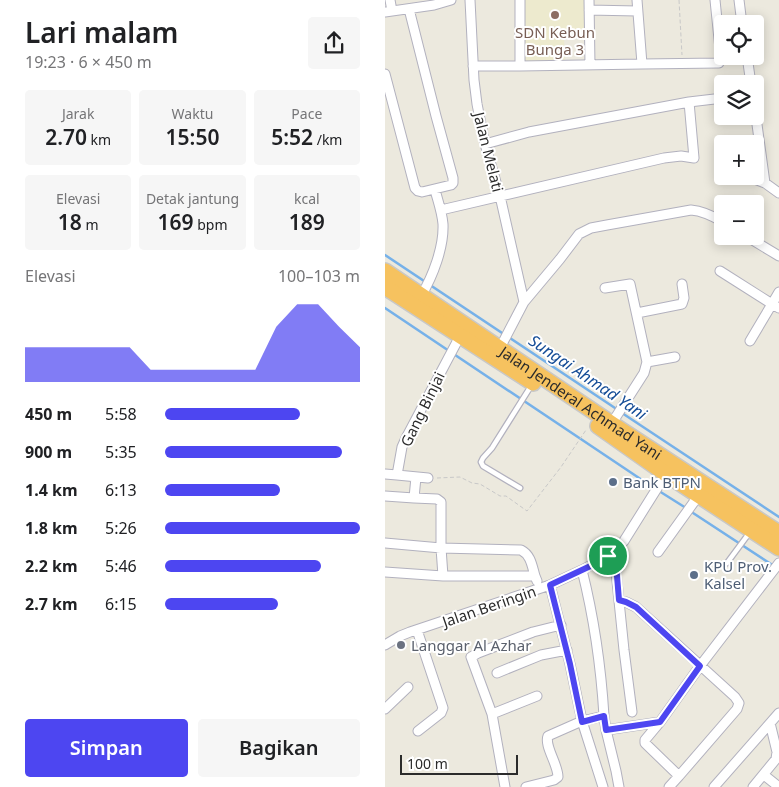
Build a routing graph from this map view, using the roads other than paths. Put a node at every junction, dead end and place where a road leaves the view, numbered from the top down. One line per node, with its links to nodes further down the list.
1 (390, 0): 12 (street)
2 (451, 0): 9 (street)
3 (470, 0): 16 (street, Jalan Melati)
4 (520, 0): 17 (street)
5 (589, 0): 10 (street)
6 (637, 0): 11 (street)
7 (715, 0): 14 (street)
8 (739, 0): 13 (street)
9 (409, 9): 12 (street); 24 (street)
10 (589, 10): 11 (street); 15 (street)
11 (637, 11): 14 (street)
12 (388, 12)
13 (741, 15)
14 (642, 64): 15 (street)
15 (589, 65): 17 (street)
16 (473, 66): 17 (street); 22 (street, Jalan Melati)
17 (520, 66)
18 (385, 74): 24 (street)
19 (714, 99): 20 (street)
20 (689, 102): 22 (street); 26 (street)
21 (757, 125): 23 (street)
22 (485, 144): 26 (street, Jalan Melati)
23 (765, 183): 25 (street)
24 (435, 190): 27 (street)
25 (779, 193)
26 (500, 196): 27 (street); 38 (street, Jalan Melati)
27 (441, 210): 35 (street)
28 (714, 218): 38 (street)
29 (761, 245): 30 (street)
30 (779, 256)
31 (385, 271): 35 (highway, Jalan Jenderal Achmad Yani)
32 (720, 271): 39 (street)
33 (683, 284): 40 (street)
34 (385, 287): 41 (highway, Jalan Jenderal Achmad Yani)
35 (426, 288): 42 (highway, Jalan Jenderal Achmad Yani)
36 (605, 288): 40 (street)
37 (779, 292): 39 (street)
38 (525, 302): 42 (street)
39 (775, 306): 43 (street)
40 (637, 313): 45 (street)
41 (460, 336): 46 (highway, Jalan Jenderal Achmad Yani); 50 (street, Gang Binjai)
42 (504, 340): 47 (highway, Jalan Jenderal Achmad Yani)
43 (749, 341)
44 (675, 357): 45 (street)
45 (647, 362): 47 (street)
46 (532, 382): 47 (highway, Jalan Jenderal Achmad Yani); 53 (lane)
47 (615, 421): 49 (highway, Jalan Jenderal Achmad Yani); 57 (highway, Jalan Jenderal Achmad Yani)
48 (385, 474): 50 (street)
49 (666, 474): 56 (highway, Jalan Jenderal Achmad Yani); 62 (street, Jalan Beringin)
50 (397, 475): 51 (street)
51 (416, 477): 52 (street); 55 (street)
52 (428, 478)
53 (520, 488)
54 (385, 496): 55 (street)
55 (414, 498): 60 (street)
56 (696, 499): 58 (highway, Jalan Jenderal Achmad Yani); 63 (street)
57 (779, 533)
58 (749, 534): 61 (highway, Jalan Jenderal Achmad Yani); 64 (lane)
59 (385, 543): 60 (street)
60 (441, 548): 68 (street); 69 (street)
61 (779, 548)
62 (615, 552): 66 (street, Jalan Beringin); 72 (street)
63 (658, 552)
64 (727, 564)
65 (777, 566): 77 (street)
66 (582, 570): 70 (street, Jalan Beringin); 85 (street)
67 (385, 572): 68 (street)
68 (443, 576): 69 (street)
69 (535, 576): 71 (street)
70 (550, 585): 71 (street, Jalan Beringin); 73 (street)
71 (541, 588): 74 (street, Jalan Beringin)
72 (619, 600): 77 (street); 82 (street)
73 (561, 625): 76 (street); 84 (street)
74 (417, 630): 75 (street, Jalan Beringin); 90 (street)
75 (385, 645)
76 (567, 650): 78 (street); 86 (street)
77 (700, 666): 87 (street); 92 (street)
78 (497, 673)
79 (409, 687): 81 (street)
80 (537, 696): 84 (street)
81 (385, 709)
82 (632, 712)
83 (779, 712): 88 (street)
84 (492, 714): 93 (street)
85 (604, 716): 86 (street); 89 (street)
86 (582, 722): 94 (street); 95 (street)
87 (660, 722): 89 (street); 92 (street)
88 (770, 723): 91 (street); 98 (street)
89 (606, 730): 96 (street)
90 (418, 731)
91 (764, 774): 99 (street); 100 (street)
92 (679, 776): 97 (street)
93 (505, 787)
94 (531, 787)
95 (603, 787)
96 (619, 787)
97 (669, 787)
98 (714, 787)
99 (753, 787)
100 (779, 787)

